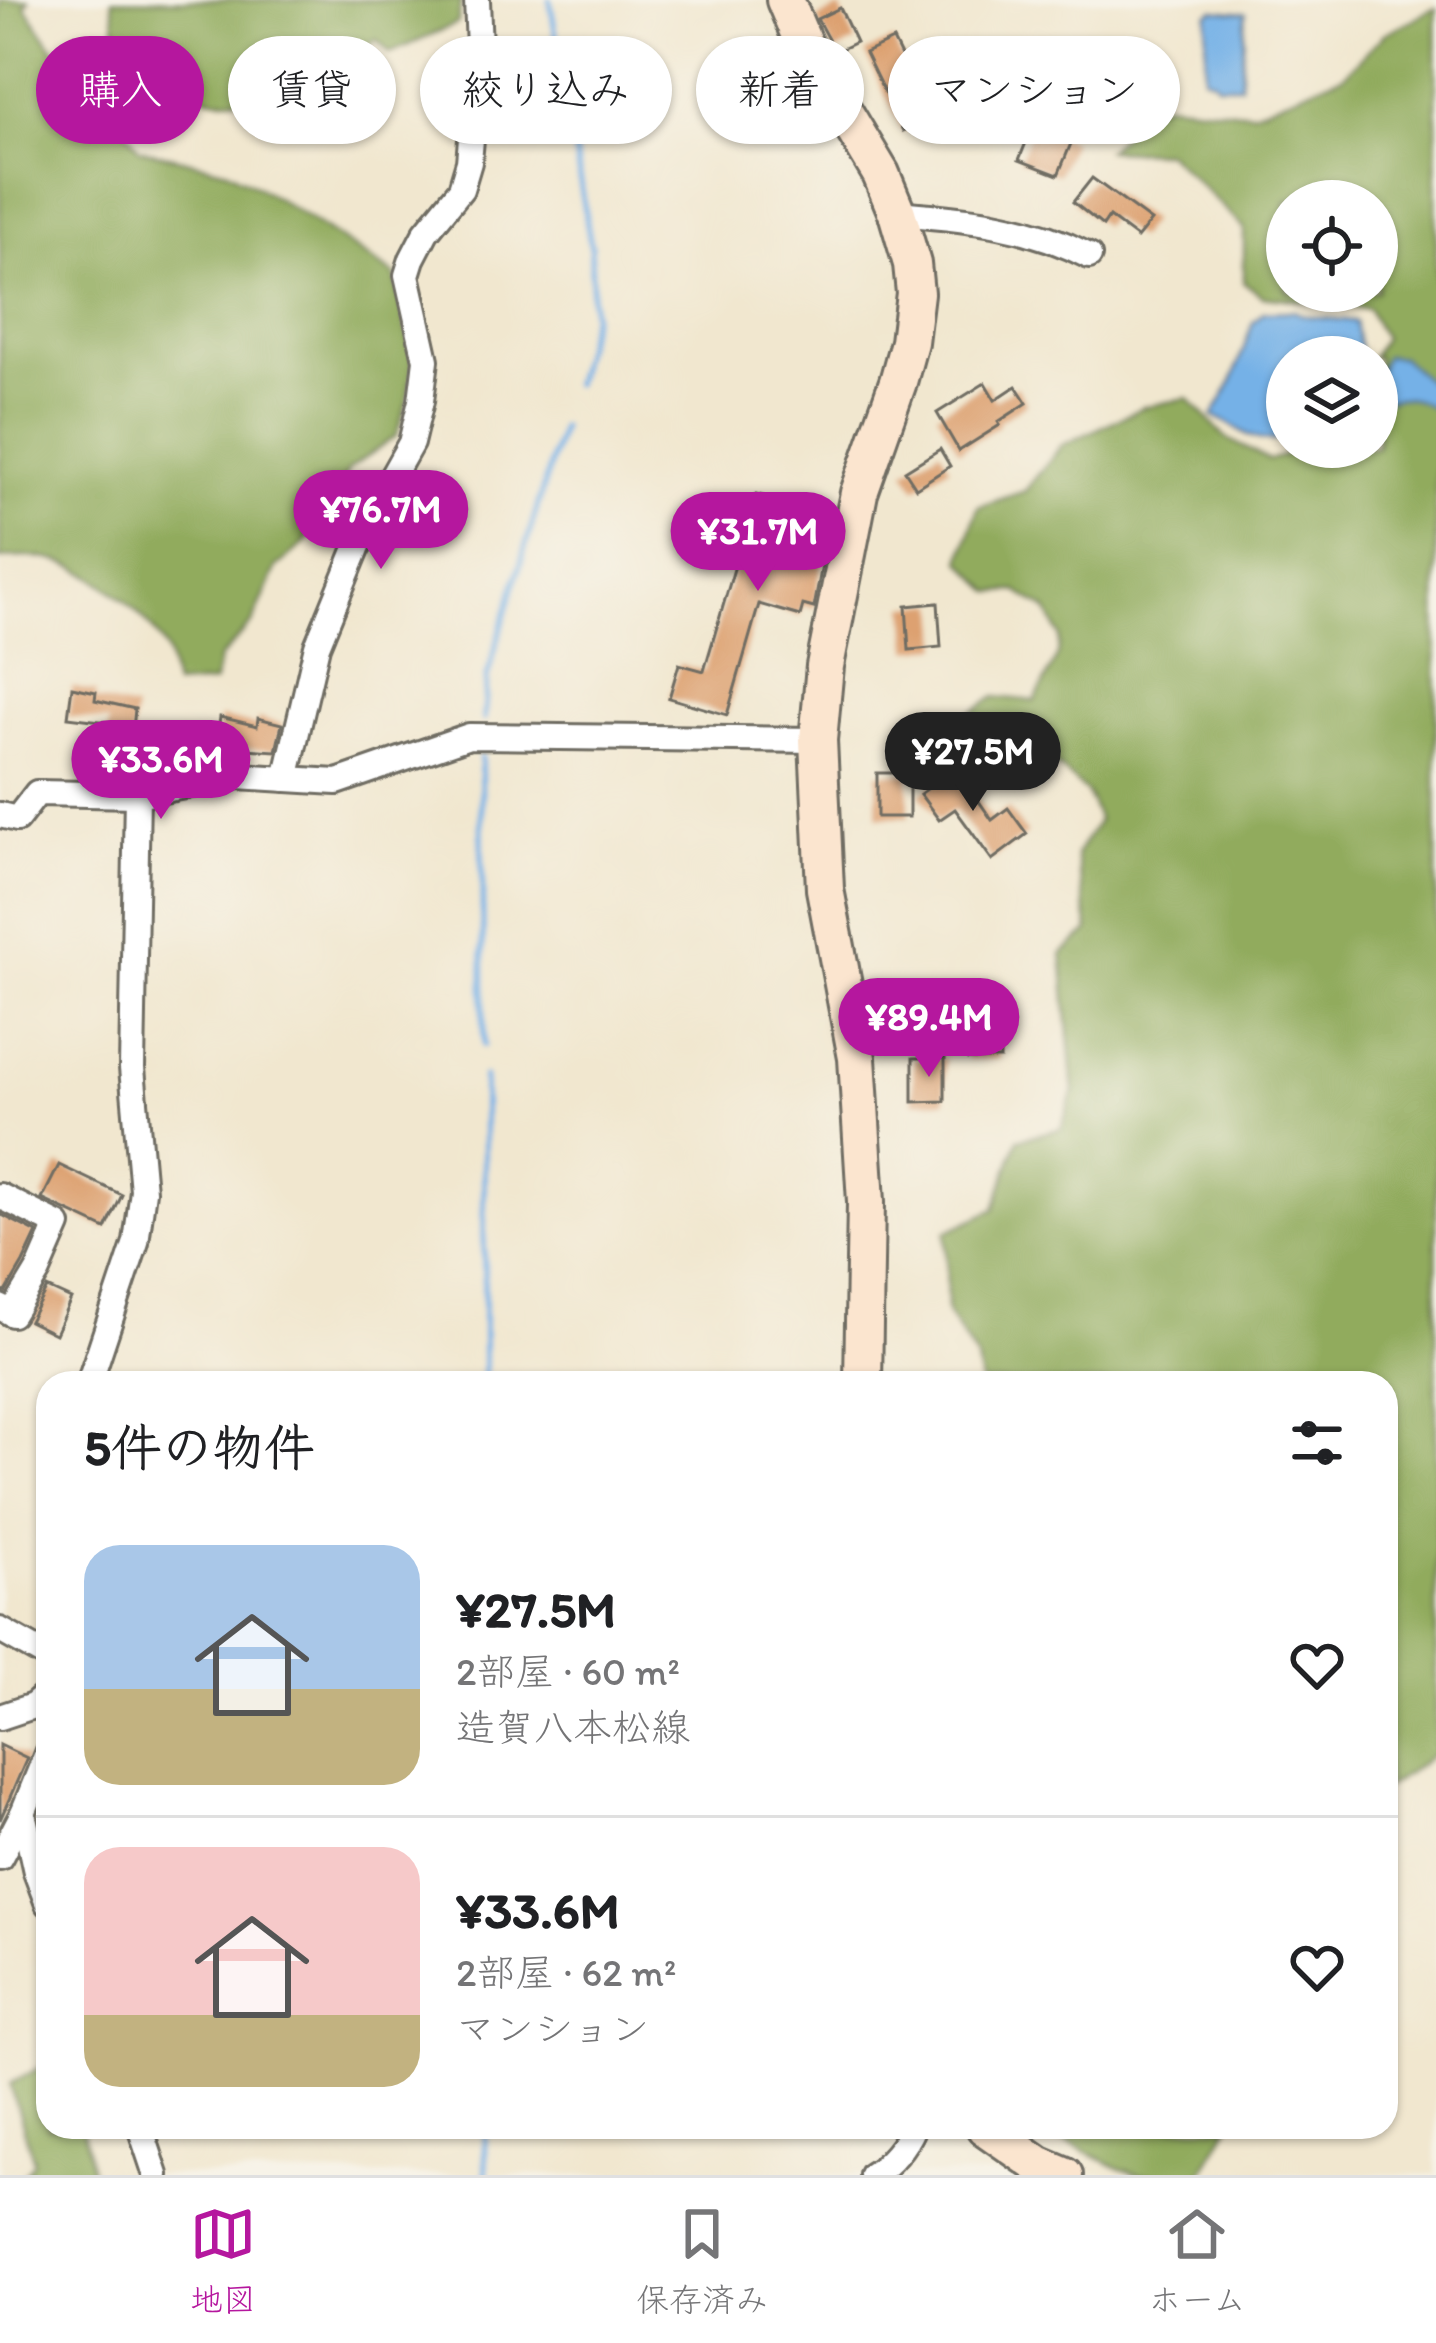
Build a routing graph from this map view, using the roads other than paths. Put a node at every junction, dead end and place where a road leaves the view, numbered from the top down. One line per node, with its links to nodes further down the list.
1 (477, 0): 6 (street)
2 (785, 0): 3 (main road)
3 (897, 213): 4 (street); 5 (main road)
4 (1089, 256)
5 (818, 740): 6 (street); 12 (main road)
6 (286, 779): 7 (street)
7 (137, 795): 8 (street); 11 (street)
8 (0, 815)
9 (0, 1196): 10 (street)
10 (0, 1307)
11 (93, 1371)
12 (863, 1371)
13 (0, 1630): 14 (street)
14 (36, 1650)
15 (36, 1703): 16 (street)
16 (0, 1717)
17 (36, 1780): 18 (street)
18 (22, 1813): 19 (street); 20 (street)
19 (0, 1857)
20 (36, 1872)
21 (144, 2139): 24 (street)
22 (908, 2139): 25 (street)
23 (1002, 2139): 26 (main road)
24 (156, 2175)
25 (872, 2175)
26 (1064, 2175)

